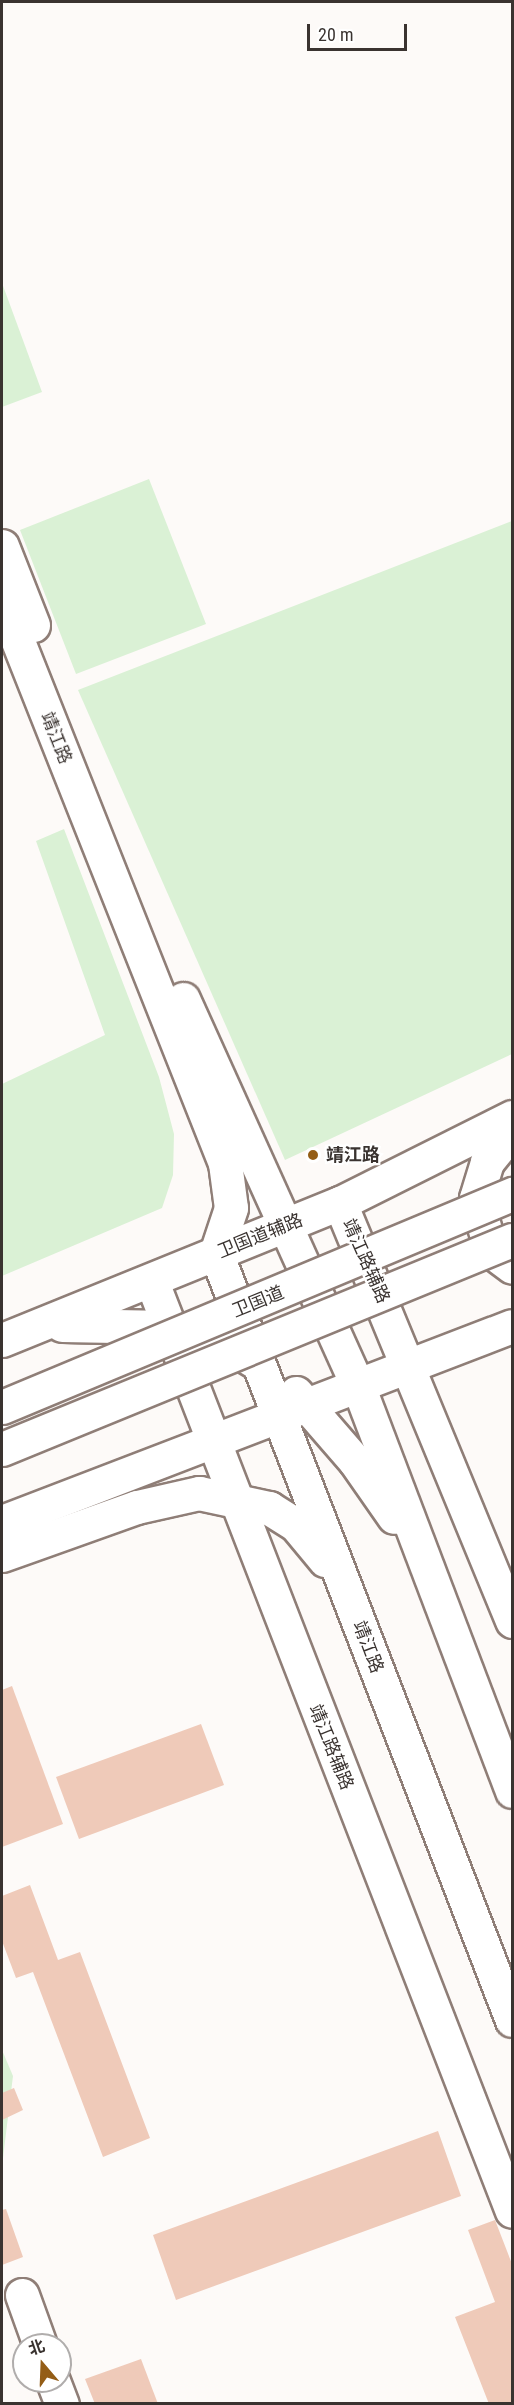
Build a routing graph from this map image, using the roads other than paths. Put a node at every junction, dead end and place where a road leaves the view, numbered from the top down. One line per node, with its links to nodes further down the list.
1 (2, 546): 7 (main road, 靖江路)
2 (2, 601): 9 (main road, 靖江路)
3 (513, 1117): 6 (main road, 卫国道辅路)
4 (513, 1131): 10 (main road)
5 (513, 1194): 18 (main road, 卫国道, bridge)
6 (340, 1203): 7 (main road, 卫国道辅路); 16 (main road, 靖江路辅路)
7 (289, 1224): 9 (main road, 卫国道辅路); 17 (main road, 靖江路)
8 (513, 1240): 21 (main road, bridge)
9 (216, 1254): 11 (main road, 卫国道辅路); 15 (main road, 靖江路)
10 (513, 1268)
11 (152, 1282): 13 (main road, 靖江路辅路); 14 (main road, 卫国道辅路)
12 (513, 1326): 16 (main road)
13 (168, 1327): 14 (main road); 15 (main road); 20 (main road, 靖江路辅路)
14 (16, 1334)
15 (259, 1364): 19 (main road, 靖江路)
16 (412, 1369): 17 (main road); 27 (main road, 靖江路辅路)
17 (359, 1388): 19 (main road); 25 (main road, 靖江路)
18 (2, 1407)
19 (295, 1414): 20 (main road); 25 (main road); 26 (main road, 靖江路)
20 (211, 1444): 22 (main road, 靖江路辅路); 23 (main road)
21 (2, 1449)
22 (231, 1496): 24 (main road); 26 (main road); 30 (main road, 靖江路辅路)
23 (2, 1522)
24 (2, 1555)
25 (427, 1569): 28 (main road, 靖江路)
26 (343, 1583): 29 (main road, 靖江路)
27 (513, 1620)
28 (513, 1791)
29 (513, 2020)
30 (513, 2211)
31 (22, 2295): 32 (main road)
32 (36, 2333)

